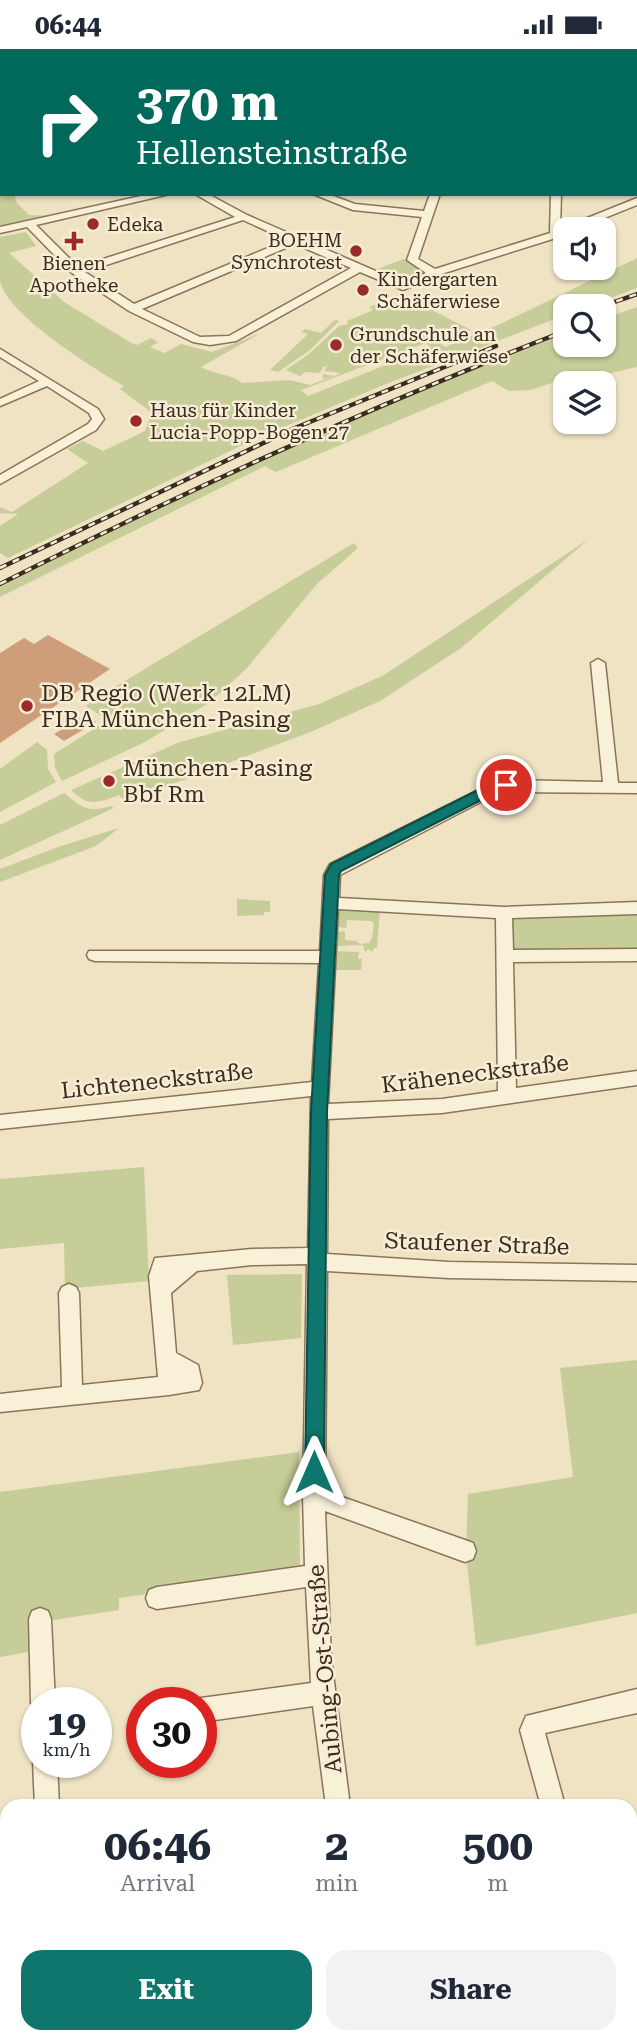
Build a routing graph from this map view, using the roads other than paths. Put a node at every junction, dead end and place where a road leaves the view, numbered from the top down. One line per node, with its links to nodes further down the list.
1 (156, 196): 11 (street)
2 (204, 196): 8 (street)
3 (323, 196): 7 (street)
4 (434, 196): 7 (street)
5 (556, 196): 9 (street)
6 (637, 201): 10 (street)
7 (426, 214): 17 (street)
8 (243, 217): 14 (street); 16 (street)
9 (560, 217)
10 (599, 217)
11 (31, 225): 12 (street); 16 (street)
12 (0, 230)
13 (553, 235): 17 (street)
14 (295, 240): 15 (street); 18 (street)
15 (359, 268): 17 (street); 18 (street)
16 (76, 271): 18 (street)
17 (434, 273)
18 (133, 309)
19 (0, 352): 20 (street)
20 (45, 383): 21 (street); 22 (street)
21 (0, 403)
22 (0, 480)
23 (598, 663): 24 (street)
24 (611, 787): 25 (street); 26 (street, Aubing-Ost-Straße)
25 (637, 788)
26 (330, 903): 28 (street); 32 (street, Aubing-Ost-Straße)
27 (637, 908): 28 (street)
28 (504, 913): 31 (street)
29 (95, 955): 32 (street)
30 (637, 955): 31 (street)
31 (505, 956): 35 (street)
32 (326, 957): 34 (street, Aubing-Ost-Straße)
33 (637, 1078): 35 (street, Kräheneckstraße)
34 (320, 1088): 36 (street, Aubing-Ost-Straße); 37 (street, Lichteneckstraße)
35 (508, 1097): 36 (street, Kräheneckstraße)
36 (319, 1112): 38 (street, Aubing-Ost-Straße)
37 (0, 1122)
38 (316, 1259): 39 (street, Staufener Straße); 41 (street, Staufener Straße); 43 (street, Aubing-Ost-Straße)
39 (637, 1273)
40 (69, 1293): 41 (street)
41 (75, 1395): 42 (street)
42 (0, 1403)
43 (314, 1497): 44 (street); 45 (street, Aubing-Ost-Straße)
44 (465, 1551)
45 (315, 1575): 46 (street); 49 (street, Aubing-Ost-Straße)
46 (157, 1598)
47 (40, 1619): 48 (street)
48 (42, 1687)
49 (324, 1693): 51 (street); 54 (street, Aubing-Ost-Straße)
50 (637, 1701): 55 (street)
51 (217, 1708)
52 (46, 1778): 53 (street)
53 (47, 1799)
54 (337, 1799)
55 (550, 1799)

